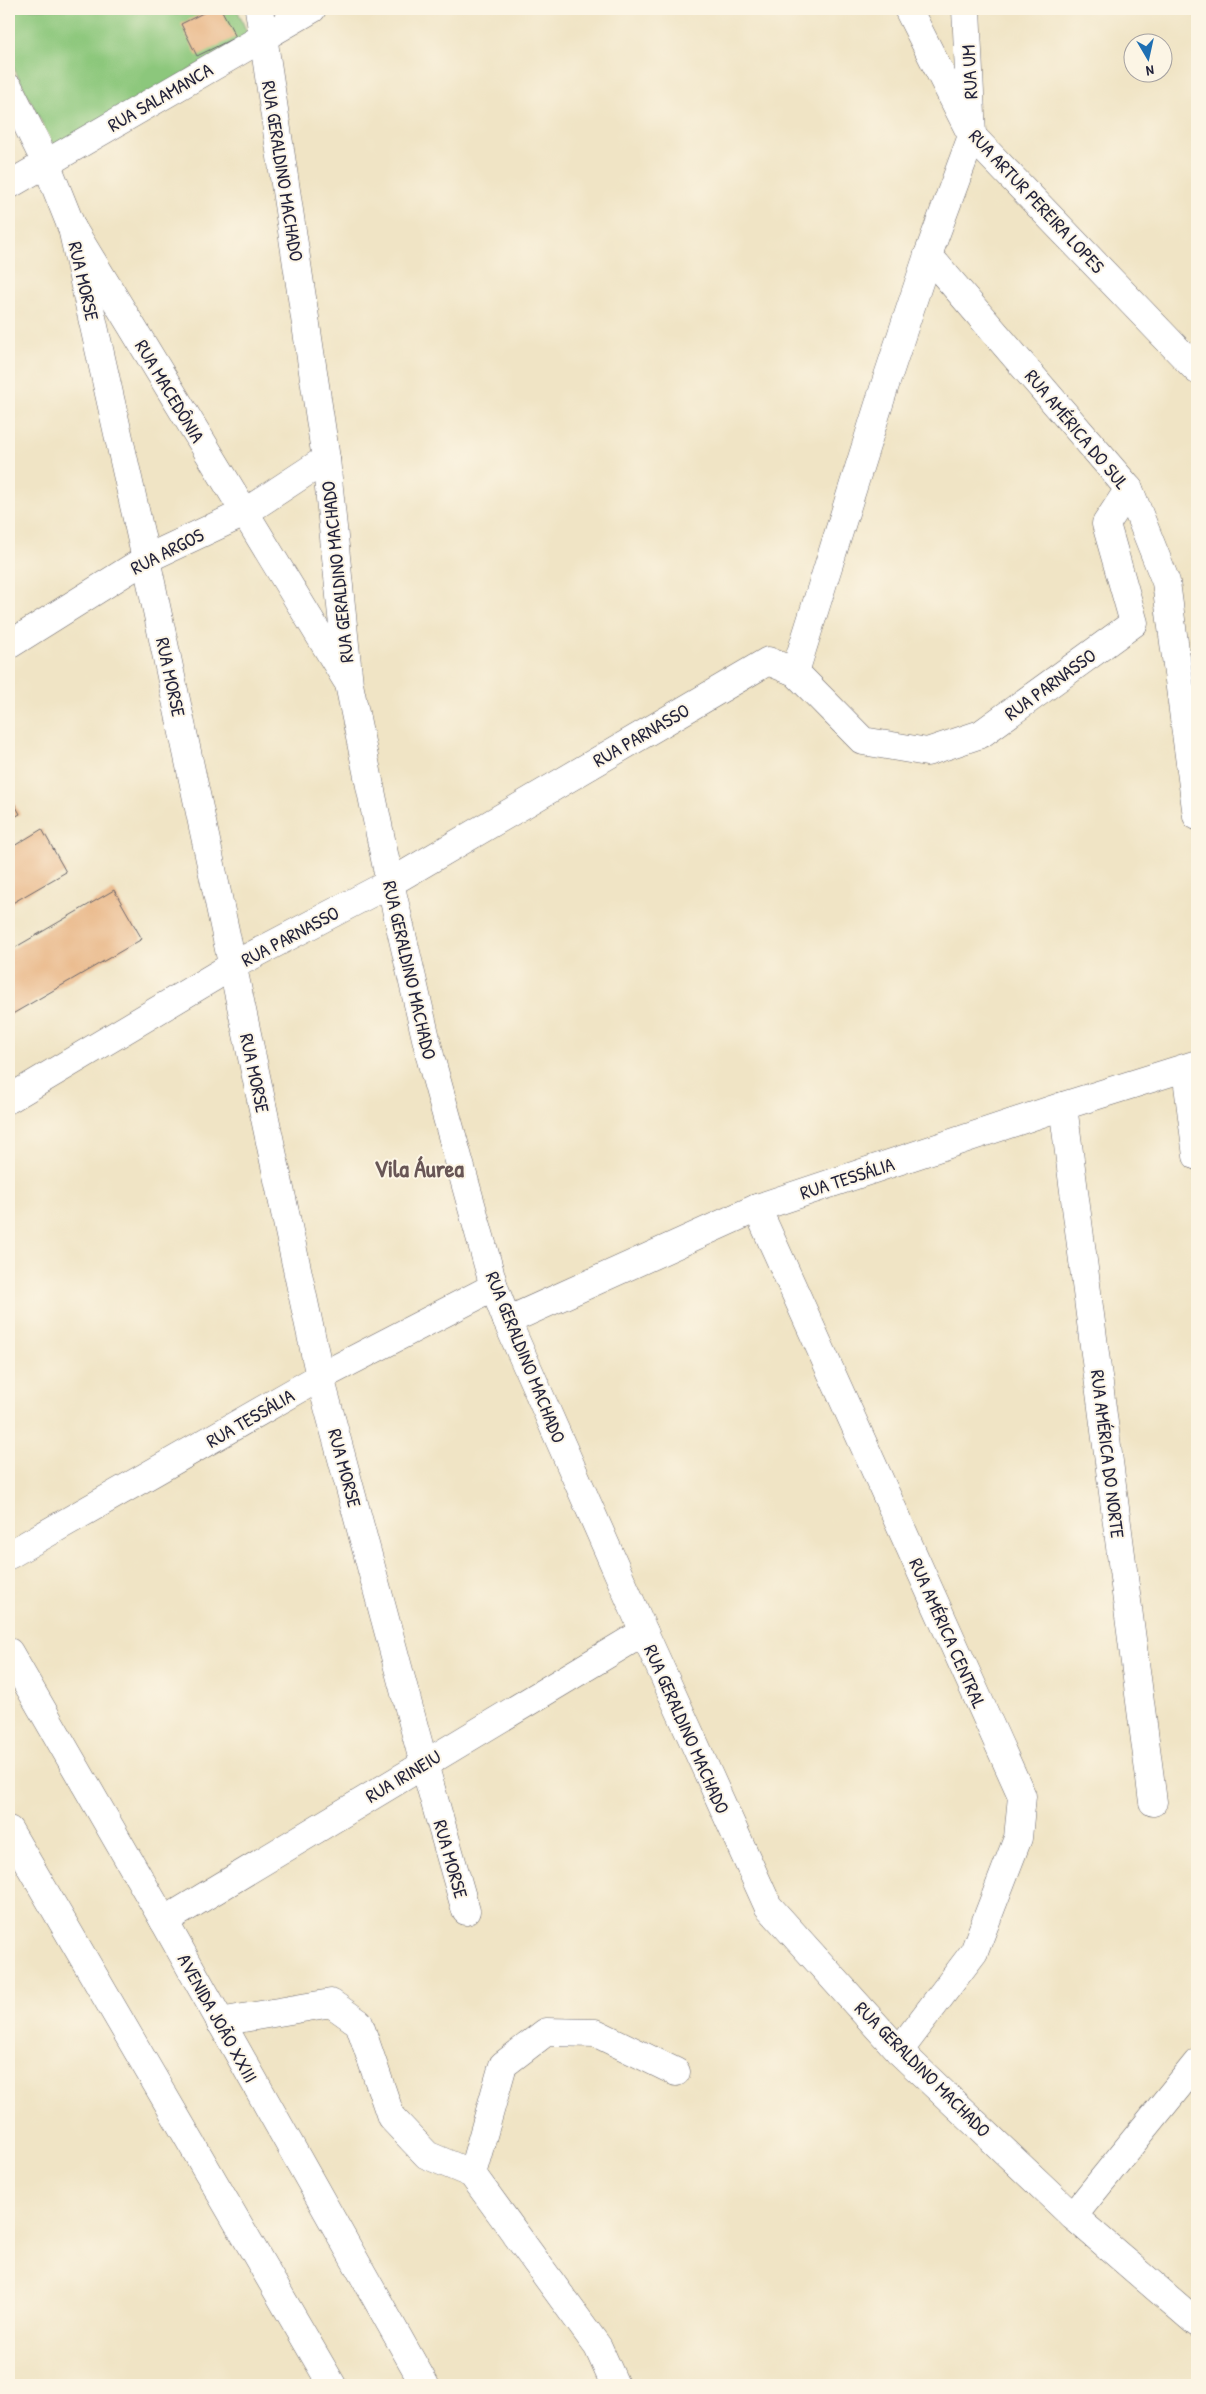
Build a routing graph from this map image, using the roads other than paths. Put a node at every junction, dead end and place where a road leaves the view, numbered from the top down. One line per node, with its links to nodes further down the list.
1 (258, 9): 5 (street, RUA GERALDINO MACHADO)
2 (312, 9): 5 (street, RUA SALAMANCA)
3 (908, 9): 7 (street, RUA ARTUR PEREIRA LOPES)
4 (966, 9): 7 (street, RUA UM)
5 (263, 37): 8 (street, RUA SALAMANCA); 13 (street, RUA GERALDINO MACHADO)
6 (9, 88): 8 (street, RUA MACEDÔNIA)
7 (972, 136): 11 (street); 12 (street, RUA ARTUR PEREIRA LOPES)
8 (46, 163): 9 (street, RUA SALAMANCA); 10 (street, RUA MACEDÔNIA)
9 (9, 185)
10 (72, 228): 15 (street, RUA MACEDÔNIA); 16 (street, RUA MORSE)
11 (928, 255): 14 (street, RUA AMÉRICA DO SUL); 18 (street)
12 (1197, 370)
13 (326, 459): 15 (street, RUA ARGOS); 19 (street, RUA GERALDINO MACHADO)
14 (1129, 489): 18 (street, RUA PARNASSO); 20 (street, RUA AMÉRICA DO SUL)
15 (244, 512): 16 (street, RUA ARGOS); 19 (street, RUA MACEDÔNIA)
16 (146, 559): 17 (street, RUA ARGOS); 22 (street, RUA MORSE)
17 (9, 645)
18 (795, 672): 21 (street, RUA PARNASSO)
19 (349, 684): 21 (street, RUA GERALDINO MACHADO)
20 (1197, 816)
21 (390, 883): 22 (street, RUA PARNASSO); 28 (street, RUA GERALDINO MACHADO)
22 (232, 966): 24 (street, RUA PARNASSO); 30 (street, RUA MORSE)
23 (1192, 1066): 25 (street, RUA TESSÁLIA); 26 (street)
24 (9, 1099)
25 (1063, 1106): 27 (street, RUA TESSÁLIA); 35 (street, RUA AMÉRICA DO NORTE)
26 (1197, 1156)
27 (757, 1208): 29 (street, RUA TESSÁLIA); 40 (street, RUA AMÉRICA CENTRAL)
28 (494, 1287): 29 (street, RUA GERALDINO MACHADO); 30 (street, RUA TESSÁLIA)
29 (507, 1321): 32 (street, RUA GERALDINO MACHADO)
30 (320, 1378): 31 (street, RUA TESSÁLIA); 34 (street, RUA MORSE)
31 (9, 1555)
32 (644, 1632): 34 (street, RUA IRINEIU); 40 (street, RUA GERALDINO MACHADO)
33 (9, 1652): 38 (street, AVENIDA JOÃO XXIII)
34 (424, 1764): 37 (street, RUA MORSE); 38 (street, RUA IRINEIU)
35 (1153, 1802)
36 (9, 1830): 46 (street)
37 (466, 1911)
38 (164, 1921): 39 (street, AVENIDA JOÃO XXIII)
39 (220, 2022): 43 (street); 47 (street, AVENIDA JOÃO XXIII)
40 (899, 2051): 44 (street, RUA GERALDINO MACHADO)
41 (1197, 2063): 44 (street)
42 (676, 2072): 43 (street)
43 (472, 2174): 48 (street)
44 (1073, 2216): 45 (street, RUA GERALDINO MACHADO)
45 (1197, 2323)
46 (332, 2385)
47 (424, 2385)
48 (615, 2385)

